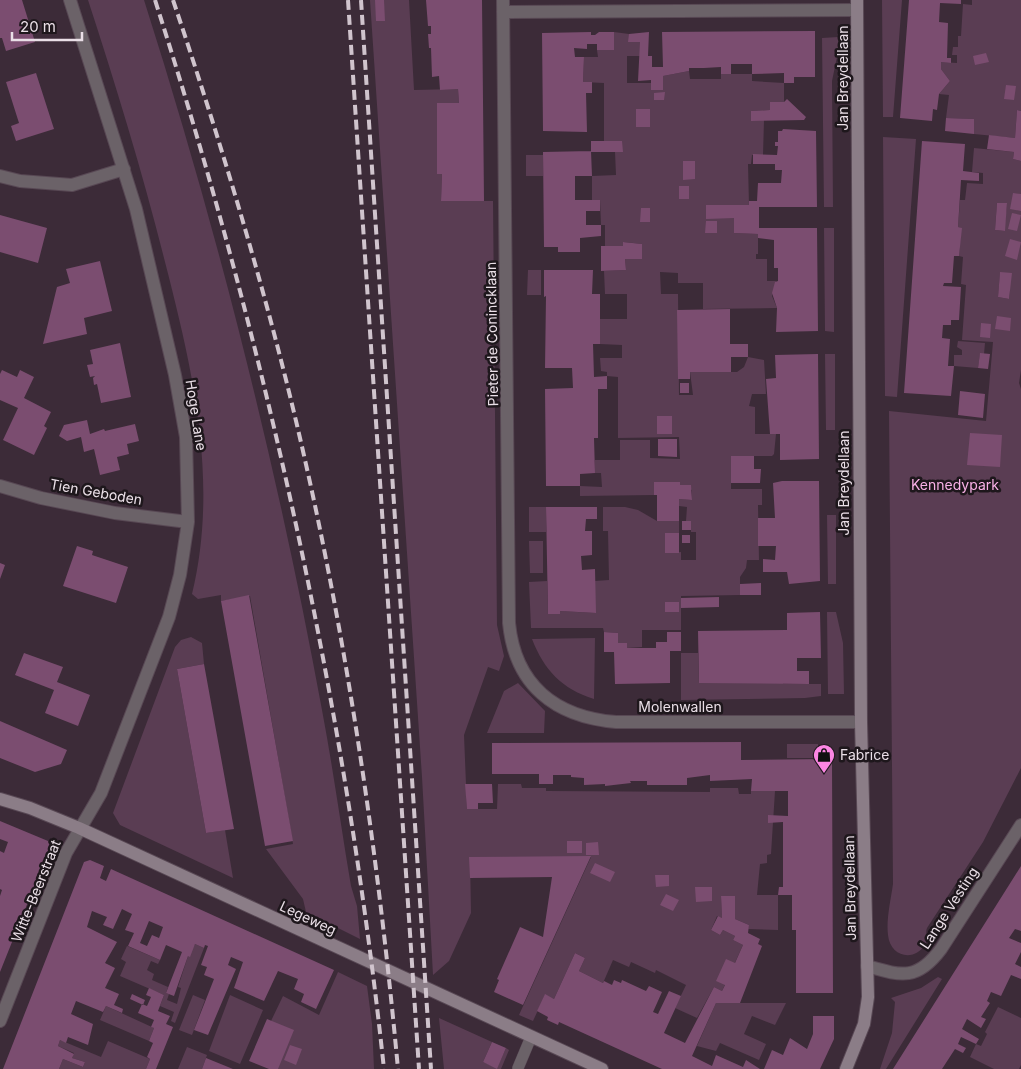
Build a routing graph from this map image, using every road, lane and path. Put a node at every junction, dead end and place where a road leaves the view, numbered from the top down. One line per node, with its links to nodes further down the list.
1 (70, 0): 4 (street, Hoge Lane)
2 (857, 5): 3 (street); 9 (street, Jan Breydellaan)
3 (503, 6): 8 (street, Pieter de Conincklaan)
4 (124, 170): 5 (street); 7 (street, Hoge Lane)
5 (0, 176)
6 (0, 486): 7 (street, Tien Geboden)
7 (188, 522): 12 (street, Hoge Lane)
8 (519, 666): 9 (street, Molenwallen)
9 (861, 722): 13 (street, Jan Breydellaan)
10 (0, 799): 12 (street, Legeweg)
11 (1021, 825): 13 (street, Lange Vesting)
12 (79, 828): 14 (street, Witte-Beerstraat); 15 (street, Legeweg)
13 (867, 966): 18 (street)
14 (0, 1022)
15 (531, 1037): 16 (lane); 17 (street, Legeweg)
16 (518, 1068)
17 (602, 1069)
18 (846, 1069)

